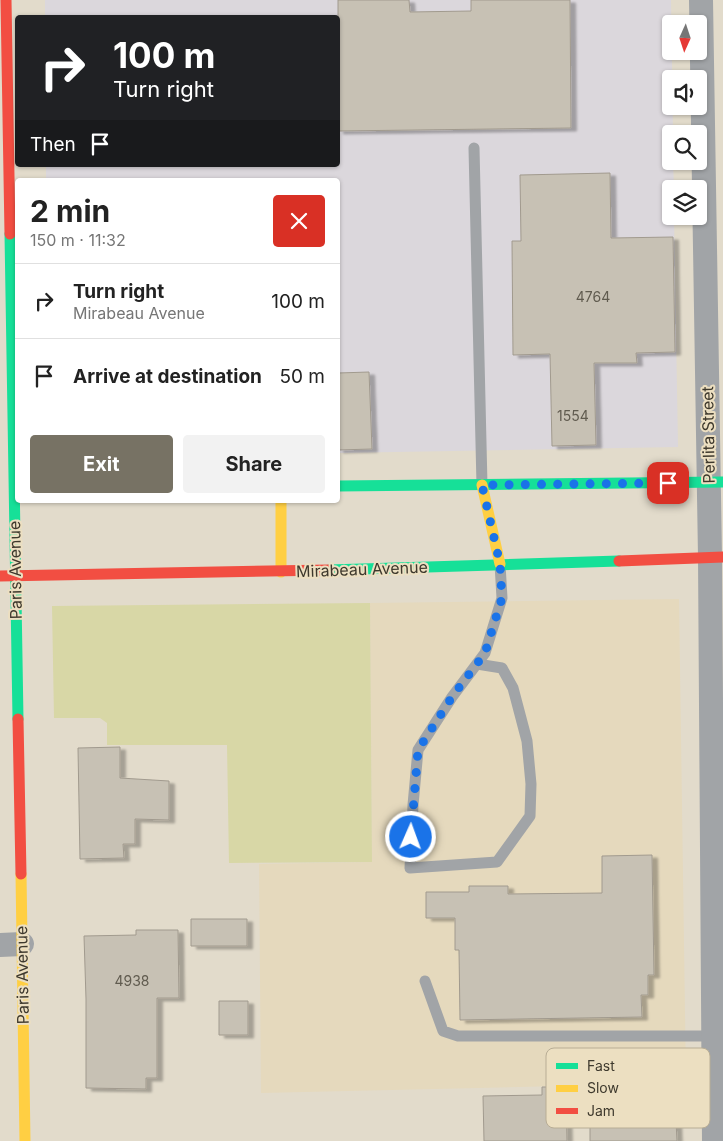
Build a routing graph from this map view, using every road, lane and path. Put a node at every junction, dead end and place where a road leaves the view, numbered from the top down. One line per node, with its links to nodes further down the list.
1 (6, 0): 3 (street, Paris Avenue)
2 (702, 0): 8 (street, Perlita Street)
3 (4, 116): 5 (street, Paris Avenue)
4 (474, 148): 9 (lane)
5 (5, 169): 6 (street, Paris Avenue)
6 (6, 322): 7 (street, Paris Avenue)
7 (15, 421)
8 (716, 482): 9 (street); 15 (street, Perlita Street)
9 (482, 485): 10 (street); 16 (street)
10 (340, 486)
11 (0, 492): 12 (street)
12 (15, 492)
13 (16, 503): 19 (street, Paris Avenue)
14 (281, 503): 17 (street)
15 (717, 557): 16 (street, Mirabeau Avenue); 21 (street, Perlita Street)
16 (500, 564): 17 (street, Mirabeau Avenue); 20 (lane)
17 (281, 572): 19 (street, Mirabeau Avenue)
18 (0, 576): 19 (street, Mirabeau Avenue)
19 (16, 576): 22 (street, Paris Avenue)
20 (477, 664): 20 (lane)
21 (718, 915): 24 (street, Perlita Street)
22 (11, 945): 25 (street, Paris Avenue)
23 (425, 981): 24 (lane)
24 (713, 1036): 26 (street, Perlita Street)
25 (25, 1141)
26 (714, 1141)

